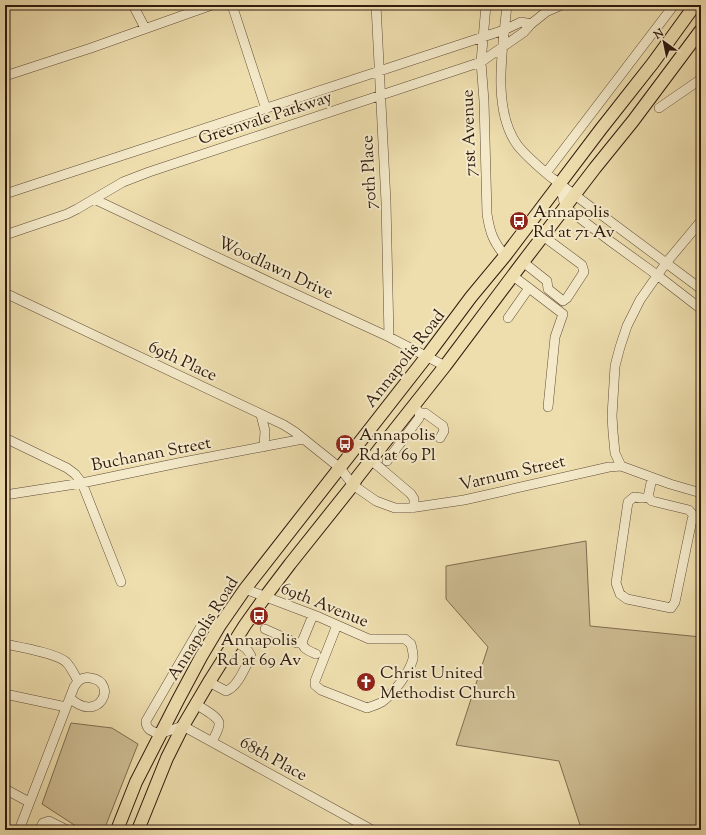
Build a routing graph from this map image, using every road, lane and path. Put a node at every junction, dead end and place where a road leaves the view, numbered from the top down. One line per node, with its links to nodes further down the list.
1 (133, 5): 11 (street)
2 (212, 5): 11 (street)
3 (232, 5): 22 (street)
4 (376, 5): 17 (street, 70th Place)
5 (486, 5): 14 (street, 71st Avenue)
6 (506, 5): 12 (street, 71st Avenue)
7 (562, 5): 10 (street, Greenvale Parkway)
8 (674, 5): 23 (street)
9 (695, 5): 24 (main road, Annapolis Road)
10 (530, 24): 12 (street, Greenvale Parkway); 15 (street, Greenvale Parkway)
11 (144, 28): 18 (street)
12 (504, 30): 14 (street, Greenvale Parkway); 15 (street, 71st Avenue)
13 (701, 30): 26 (main road, Annapolis Road)
14 (483, 38): 16 (street, 71st Avenue); 17 (street, Greenvale Parkway)
15 (502, 47): 16 (street, Greenvale Parkway); 23 (street, 71st Avenue)
16 (481, 62): 20 (street, Greenvale Parkway); 32 (street, 71st Avenue)
17 (379, 72): 20 (street, 70th Place); 22 (street, Greenvale Parkway)
18 (5, 76)
19 (701, 79): 21 (street)
20 (381, 96): 27 (street, Greenvale Parkway); 42 (street, 70th Place)
21 (659, 108)
22 (266, 109): 25 (street, Greenvale Parkway)
23 (546, 173): 24 (street, 71st Avenue)
24 (560, 184): 26 (street, 71st Avenue); 28 (street); 32 (main road, Annapolis Road)
25 (5, 194)
26 (575, 195): 28 (main road, Annapolis Road); 34 (street, 71st Avenue)
27 (94, 199): 30 (street, Greenvale Parkway); 42 (street, Woodlawn Drive)
28 (566, 207): 31 (main road, Annapolis Road); 35 (street)
29 (701, 221): 34 (street)
30 (5, 235)
31 (543, 236): 33 (main road, Annapolis Road); 33 (street)
32 (505, 256): 43 (main road, Annapolis Road)
33 (523, 262): 36 (main road, Annapolis Road)
34 (666, 263): 35 (street); 38 (street, 71st Avenue)
35 (657, 275): 40 (street); 56 (street)
36 (513, 276): 37 (street); 44 (main road, Annapolis Road)
37 (529, 288): 41 (street); 45 (street)
38 (701, 289)
39 (5, 294): 47 (street, 69th Place)
40 (701, 309)
41 (508, 318)
42 (389, 337): 43 (street, Woodlawn Drive)
43 (428, 356): 44 (street, Woodlawn Drive); 57 (main road, Annapolis Road)
44 (445, 366): 46 (main road, Annapolis Road)
45 (548, 407)
46 (416, 410): 49 (main road, Annapolis Road); 50 (street); 52 (street)
47 (261, 415): 51 (street, 69th Place); 53 (street)
48 (5, 438): 59 (street)
49 (388, 438): 52 (street); 54 (main road, Annapolis Road)
50 (440, 438)
51 (304, 439): 53 (street, Buchanan Street); 57 (street, 69th Place)
52 (398, 446): 55 (street)
53 (264, 447): 59 (street, Buchanan Street)
54 (371, 460): 60 (main road, Annapolis Road); 64 (street)
55 (387, 461)
56 (621, 466): 58 (street, Varnum Street); 64 (street, Varnum Street)
57 (340, 468): 60 (street, Varnum Street); 66 (main road, Annapolis Road)
58 (652, 478): 61 (street, Varnum Street); 63 (street)
59 (82, 483): 62 (street, Buchanan Street); 65 (street)
60 (353, 486): 64 (street, Varnum Street); 67 (main road, Annapolis Road)
61 (701, 492)
62 (5, 495)
63 (648, 497): 63 (street)
64 (414, 508)
65 (120, 582)
66 (245, 589): 67 (street, 69th Avenue); 69 (main road, Annapolis Road)
67 (265, 597): 68 (street, 69th Avenue); 72 (main road, Annapolis Road)
68 (313, 615): 70 (street, 69th Avenue); 73 (street)
69 (220, 625): 83 (main road, Annapolis Road); 83 (street)
70 (337, 625): 70 (street, 69th Avenue)
71 (265, 629): 73 (street)
72 (234, 641): 77 (main road, Annapolis Road); 77 (street)
73 (302, 642): 75 (street)
74 (5, 644): 76 (street)
75 (316, 654)
76 (78, 681): 79 (street); 79 (street)
77 (209, 682): 80 (main road, Annapolis Road)
78 (5, 694): 81 (street)
79 (70, 698): 81 (street)
80 (196, 704): 82 (main road, Annapolis Road); 84 (street)
81 (66, 707): 86 (street)
82 (183, 726): 83 (street); 84 (street, 68th Place); 92 (main road, Annapolis Road)
83 (159, 734): 91 (main road, Annapolis Road)
84 (212, 742): 93 (street, 68th Place)
85 (5, 788): 86 (street)
86 (29, 802): 87 (street)
87 (19, 828): 88 (street)
88 (29, 830)
89 (39, 830): 90 (street)
90 (67, 830)
91 (117, 830)
92 (138, 830)
93 (372, 830)

